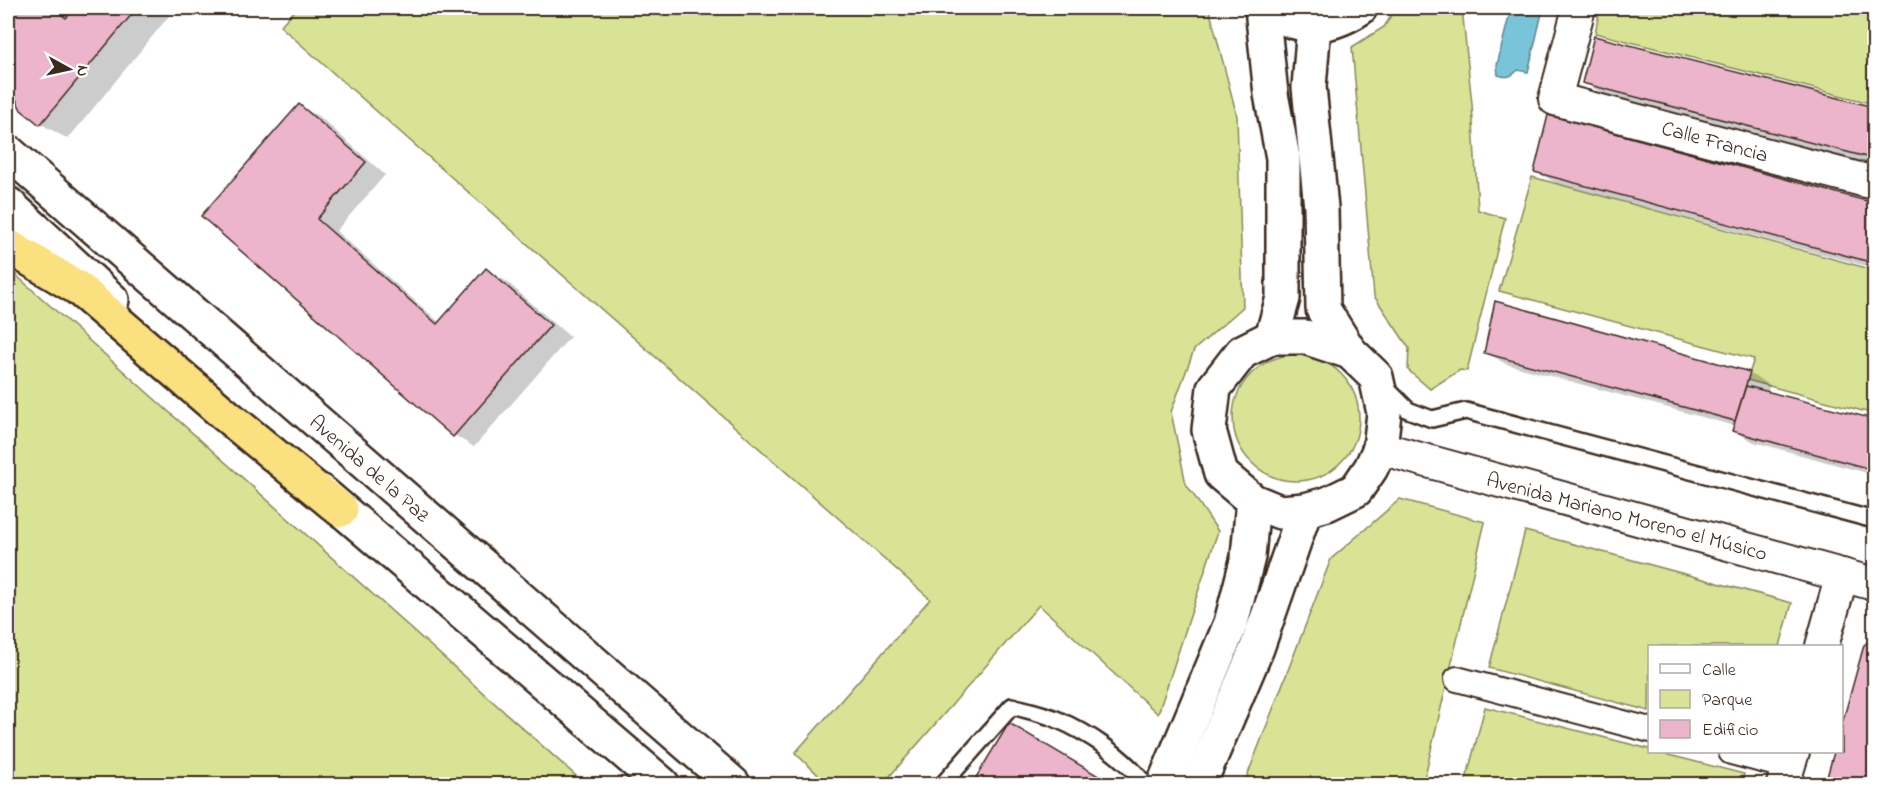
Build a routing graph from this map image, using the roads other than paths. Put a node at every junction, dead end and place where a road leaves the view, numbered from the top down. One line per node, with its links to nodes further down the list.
1 (1264, 8): 4 (street); 9 (street)
2 (1360, 8): 4 (street)
3 (1579, 8): 6 (street, Calle Francia)
4 (1314, 25): 10 (street)
5 (8, 152): 25 (street, Avenida de la Paz)
6 (1875, 183)
7 (8, 204): 14 (street)
8 (8, 246): 14 (highway)
9 (1272, 337): 10 (street); 13 (street)
10 (1350, 352): 11 (street)
11 (1376, 377): 12 (street); 16 (lane)
12 (1380, 448): 15 (street); 17 (street, Avenida Mariano Moreno el Músico)
13 (1253, 501): 15 (street); 28 (street)
14 (341, 510): 24 (street)
15 (1305, 510): 29 (street)
16 (1875, 520)
17 (1842, 575): 18 (street, Avenida Mariano Moreno el Músico); 19 (street)
18 (1875, 584)
19 (1822, 645)
20 (1457, 679): 21 (street)
21 (1648, 729)
22 (1735, 753): 23 (street)
23 (1788, 768)
24 (662, 784)
25 (733, 784)
26 (943, 784): 27 (lane)
27 (1145, 784)
28 (1164, 784)
29 (1199, 784)

